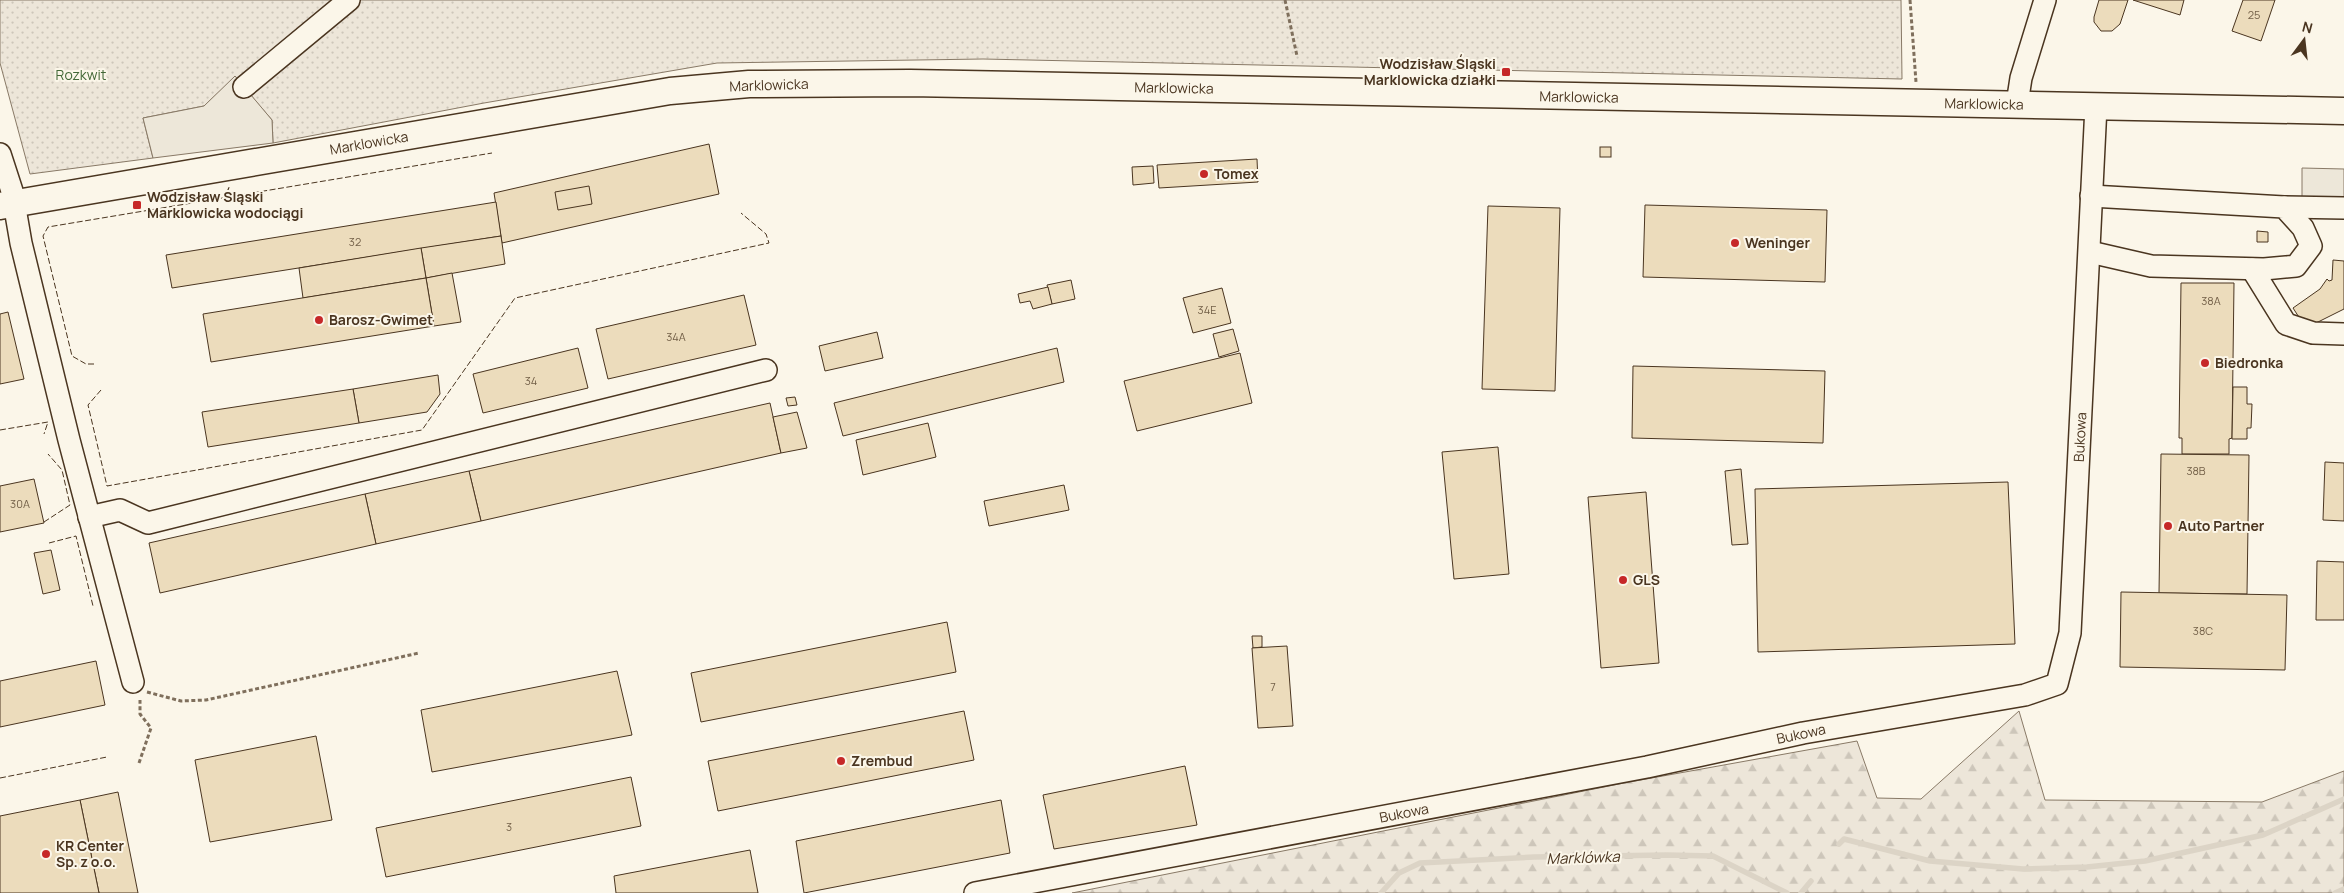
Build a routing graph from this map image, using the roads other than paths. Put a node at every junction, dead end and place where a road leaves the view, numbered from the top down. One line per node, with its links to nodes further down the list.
1 (349, 0): 3 (lane)
2 (2045, 0): 4 (lane)
3 (244, 87)
4 (2017, 104): 5 (main road, Marklowicka); 9 (main road, Marklowicka)
5 (2096, 106): 6 (main road, Marklowicka); 8 (lane, Bukowa)
6 (2344, 110)
7 (0, 154): 9 (lane)
8 (2091, 196): 10 (lane); 12 (lane, Bukowa)
9 (7, 205): 16 (lane)
10 (2284, 207): 11 (lane); 13 (lane)
11 (2344, 208)
12 (2090, 252): 13 (lane); 18 (lane, Bukowa)
13 (2252, 269): 14 (lane)
14 (2344, 334)
15 (766, 370): 16 (lane)
16 (89, 517): 17 (lane)
17 (136, 686)
18 (975, 893)

